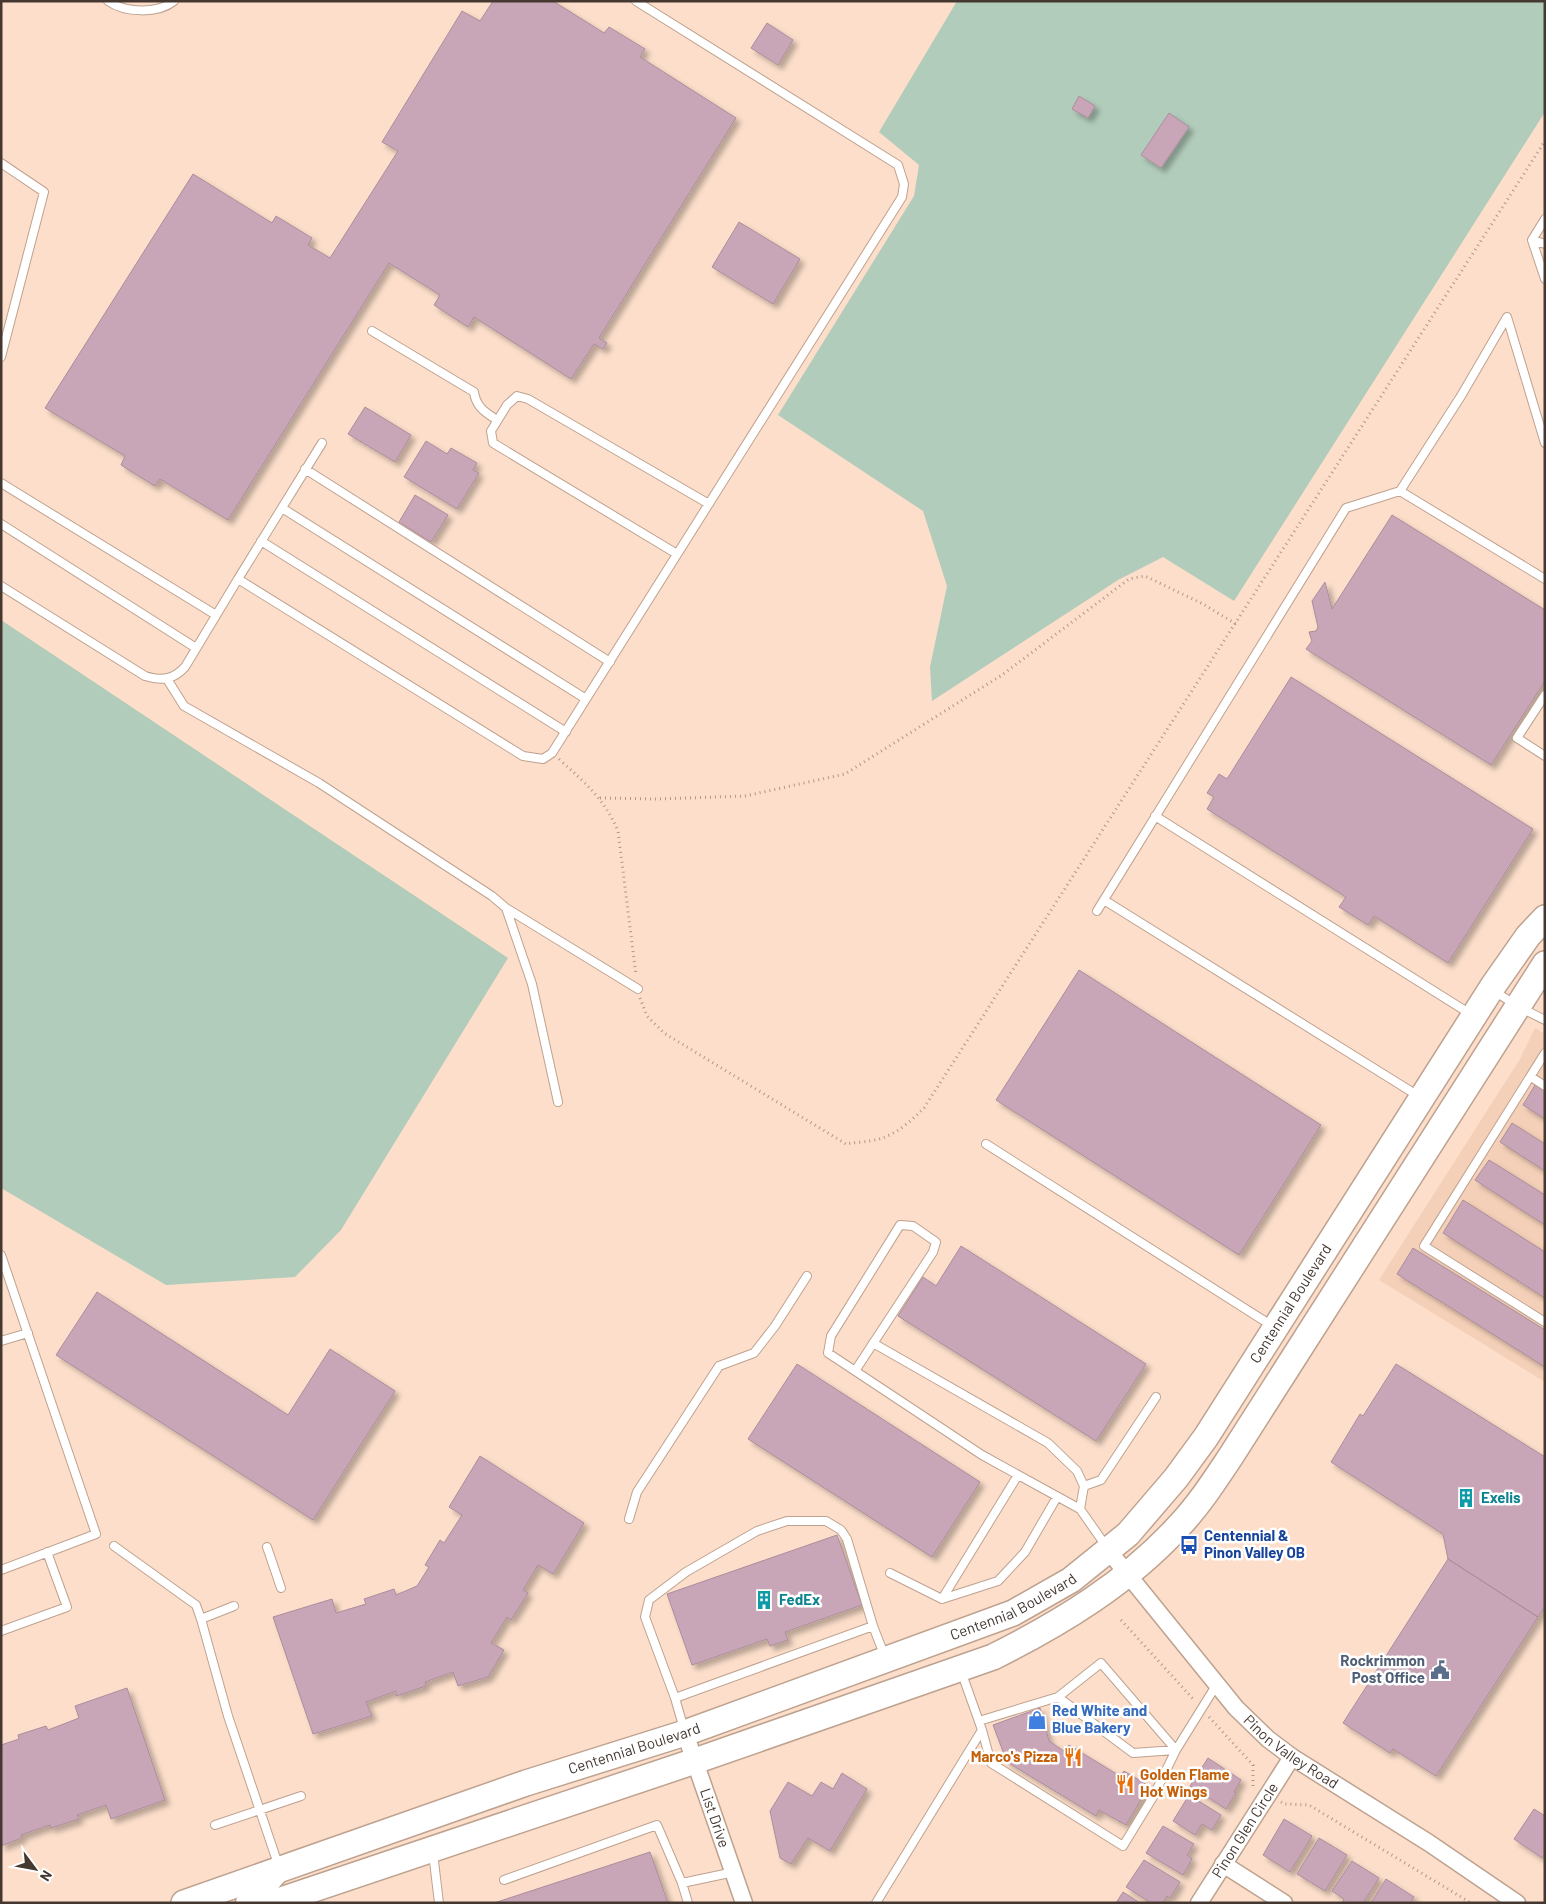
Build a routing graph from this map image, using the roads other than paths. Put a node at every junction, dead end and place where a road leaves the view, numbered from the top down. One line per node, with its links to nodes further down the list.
1 (108, 1): 2 (lane)
2 (174, 1)
3 (636, 1): 17 (lane)
4 (1, 163): 10 (lane)
5 (1545, 219): 6 (lane)
6 (1532, 240): 7 (lane); 8 (lane)
7 (1545, 244)
8 (1545, 279)
9 (372, 331): 11 (lane)
10 (1, 357)
11 (497, 420): 17 (lane); 21 (lane)
12 (322, 443): 14 (lane)
13 (1545, 443): 16 (lane)
14 (306, 469): 18 (lane); 27 (lane)
15 (1, 483): 25 (lane)
16 (1400, 491): 23 (lane); 33 (lane)
17 (708, 504): 21 (lane)
18 (282, 508): 20 (lane); 30 (lane)
19 (1, 524): 26 (lane)
20 (261, 541): 22 (lane); 31 (lane)
21 (677, 554): 27 (lane)
22 (238, 579): 25 (lane); 31 (lane)
23 (1545, 579)
24 (1, 586): 28 (lane)
25 (216, 615): 26 (lane)
26 (196, 648): 28 (lane)
27 (610, 662): 30 (lane)
28 (167, 679): 35 (lane)
29 (1545, 695): 32 (lane)
30 (586, 700): 31 (lane)
31 (566, 732)
32 (1545, 756)
33 (1155, 816): 34 (lane); 42 (lane)
34 (1104, 900): 36 (lane); 47 (lane)
35 (506, 908): 39 (lane); 48 (lane)
36 (1097, 911)
37 (1545, 918): 40 (main road, Centennial Boulevard)
38 (1545, 964): 41 (main road, Centennial Boulevard)
39 (638, 989)
40 (1491, 989): 41 (lane); 42 (main road, Centennial Boulevard)
41 (1518, 1007): 43 (lane); 70 (main road, Centennial Boulevard)
42 (1474, 1016): 47 (main road, Centennial Boulevard)
43 (1545, 1020)
44 (1545, 1053): 45 (lane)
45 (1531, 1077): 46 (lane); 52 (lane)
46 (1545, 1086)
47 (1422, 1098): 53 (main road, Centennial Boulevard)
48 (558, 1102)
49 (986, 1144): 53 (lane)
50 (1, 1255): 54 (lane)
51 (807, 1276): 63 (lane)
52 (1545, 1322)
53 (1276, 1328): 66 (main road, Centennial Boulevard)
54 (28, 1333): 55 (lane); 67 (lane)
55 (1, 1341)
56 (873, 1343): 57 (lane); 57 (lane); 60 (lane)
57 (855, 1371): 59 (lane)
58 (1156, 1397): 60 (lane)
59 (1018, 1475): 61 (lane); 72 (lane)
60 (1084, 1486): 62 (lane)
61 (1058, 1497): 62 (lane); 72 (lane)
62 (1080, 1509): 66 (lane)
63 (629, 1518)
64 (114, 1546): 74 (lane)
65 (267, 1547): 71 (lane)
66 (1108, 1550): 70 (street, Pinon Valley Road); 77 (main road, Centennial Boulevard)
67 (47, 1552): 68 (lane); 76 (lane)
68 (1, 1570)
69 (890, 1573): 72 (lane)
70 (1126, 1574): 78 (main road, Centennial Boulevard); 79 (street, Pinon Valley Road)
71 (281, 1588)
72 (942, 1599)
73 (234, 1606): 74 (lane)
74 (201, 1619): 89 (lane)
75 (873, 1626): 77 (lane); 81 (lane); 81 (lane)
76 (1, 1631)
77 (887, 1660): 84 (main road, Centennial Boulevard)
78 (960, 1668): 82 (lane); 87 (main road, Centennial Boulevard)
79 (1217, 1684): 85 (lane); 86 (street, Pinon Valley Road)
80 (1058, 1697): 82 (lane); 85 (lane); 85 (lane)
81 (675, 1698): 84 (lane)
82 (979, 1721): 83 (lane)
83 (982, 1730): 85 (lane); 103 (lane)
84 (685, 1733): 87 (street, List Drive); 93 (main road, Centennial Boulevard)
85 (1176, 1750)
86 (1292, 1757): 92 (street, Pinon Glen Circle); 106 (street, Pinon Valley Road)
87 (695, 1761): 91 (main road, Centennial Boulevard); 94 (street, List Drive)
88 (301, 1796): 89 (lane)
89 (259, 1809): 90 (lane); 93 (lane)
90 (215, 1825)
91 (432, 1848): 99 (main road, Centennial Boulevard); 100 (lane)
92 (1223, 1864): 104 (street, Pinon Glen Circle); 105 (street)
93 (280, 1869): 97 (main road, Centennial Boulevard); 98 (main road)
94 (734, 1872): 96 (lane); 102 (street, List Drive)
95 (504, 1880): 96 (lane)
96 (682, 1883): 101 (lane)
97 (184, 1903)
98 (247, 1903)
99 (272, 1903)
100 (439, 1903)
101 (688, 1903)
102 (744, 1903)
103 (876, 1903)
104 (1199, 1903)
105 (1284, 1903)
106 (1518, 1903)

